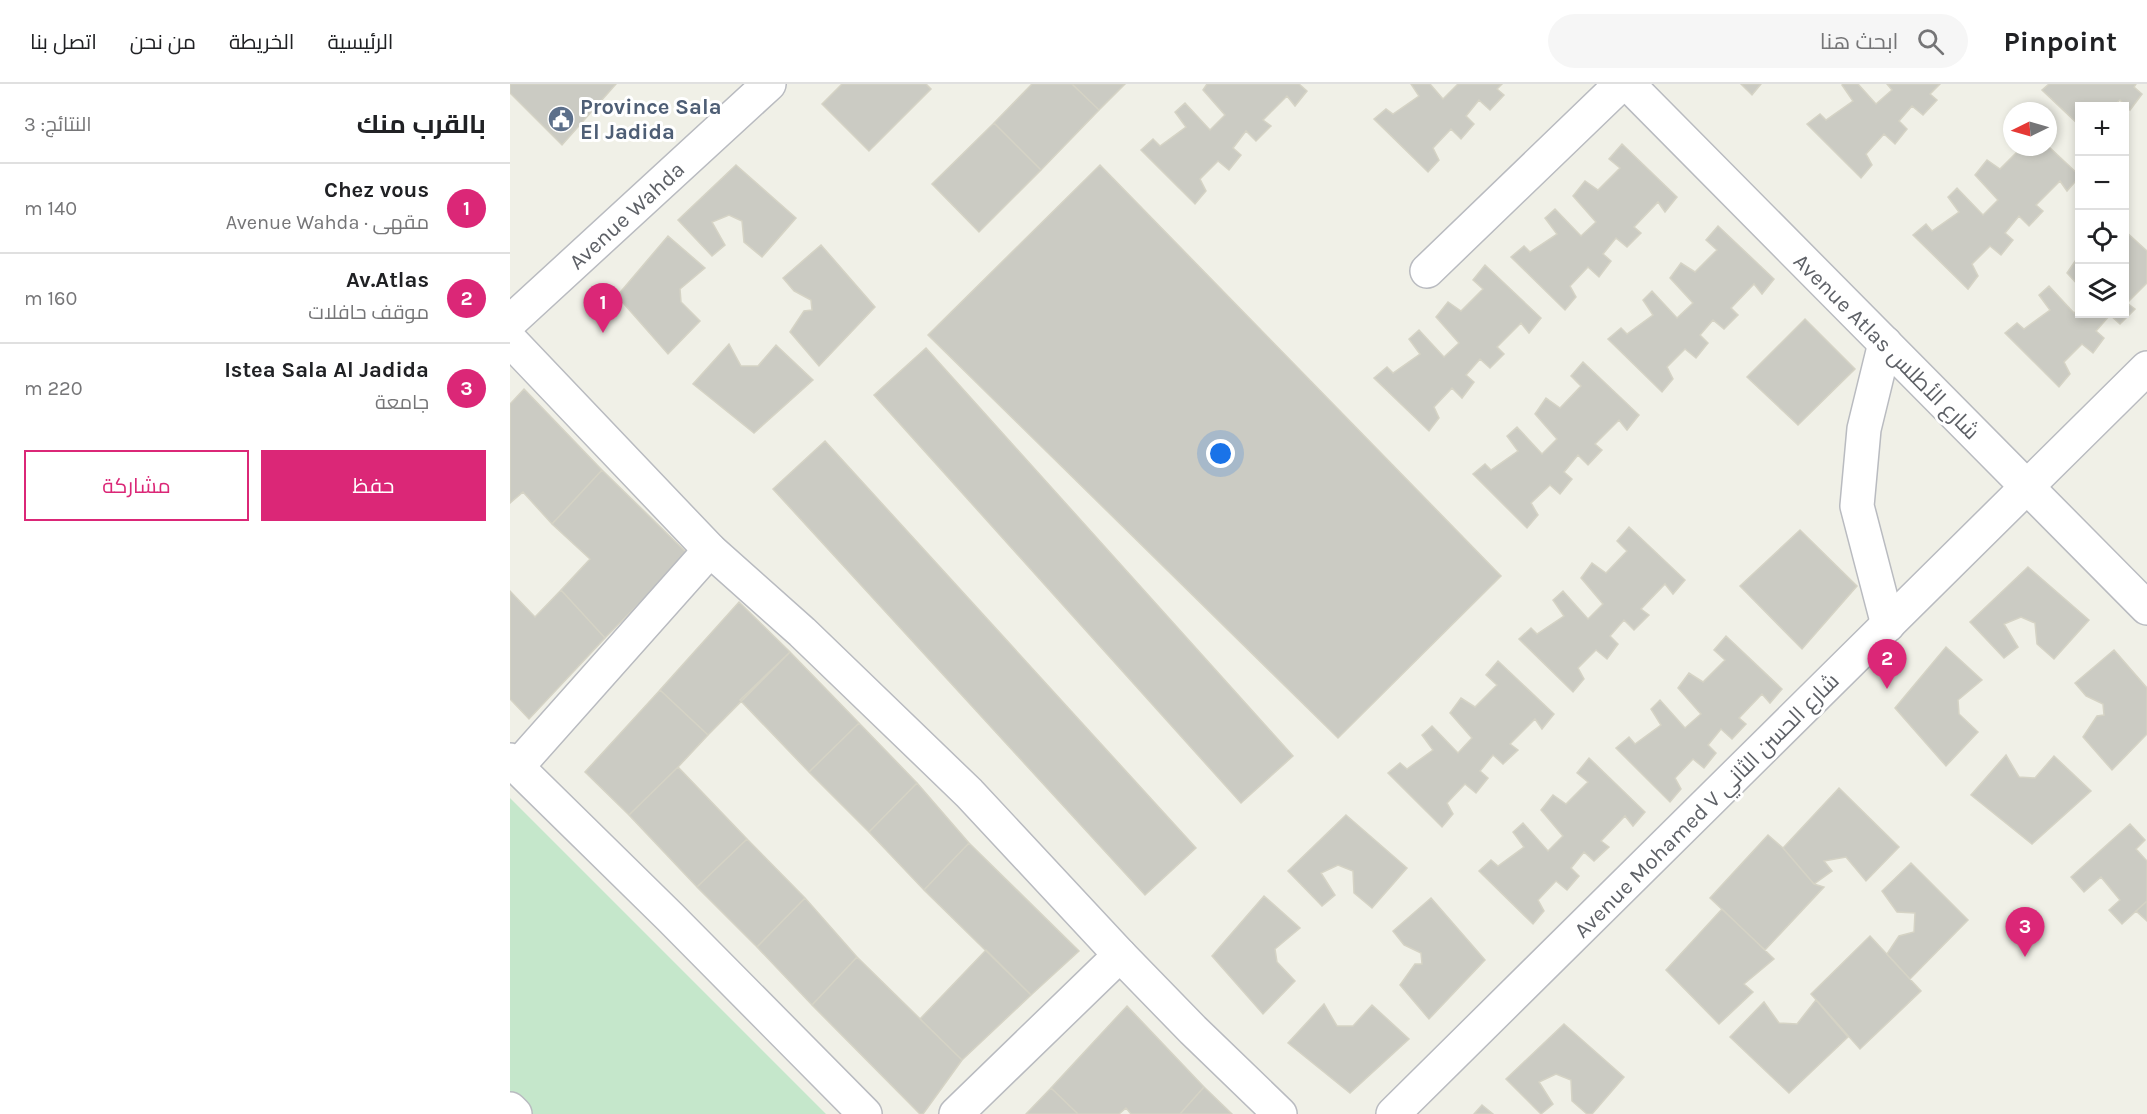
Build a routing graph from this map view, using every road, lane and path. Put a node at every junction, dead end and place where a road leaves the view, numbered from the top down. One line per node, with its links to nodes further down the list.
1 (769, 84): 5 (street, Avenue Wahda)
2 (1621, 84): 4 (street)
3 (1628, 84): 7 (street, Avenue Atlas شارع الأطلس)
4 (1427, 270)
5 (510, 322)
6 (510, 340): 10 (street)
7 (1885, 343): 9 (street, Avenue Atlas شارع الأطلس); 12 (street)
8 (2147, 368): 9 (street, Avenue Mohamed V شارع الحسن الثاني)
9 (2028, 487): 11 (street, Avenue Atlas شارع الأطلس); 12 (street, Avenue Mohamed V شارع الحسن الثاني)
10 (710, 550): 13 (street); 14 (street)
11 (2147, 608)
12 (1888, 625): 20 (street, Avenue Mohamed V شارع الحسن الثاني)
13 (514, 763): 17 (street)
14 (1120, 955): 18 (street); 19 (street)
15 (510, 1109): 16 (street)
16 (515, 1114)
17 (865, 1114)
18 (956, 1114)
19 (1280, 1114)
20 (1393, 1114)

